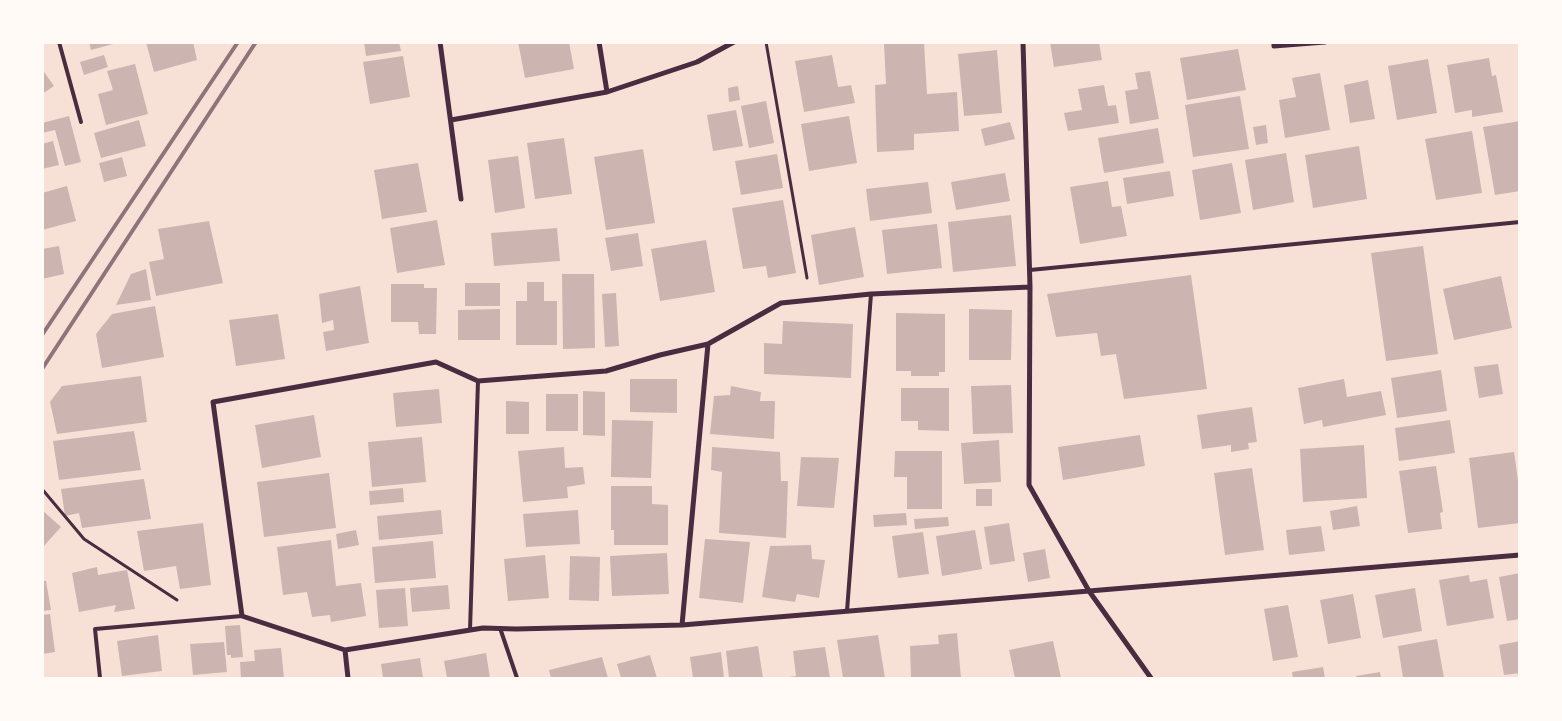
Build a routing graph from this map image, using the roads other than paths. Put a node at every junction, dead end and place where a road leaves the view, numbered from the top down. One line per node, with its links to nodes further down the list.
1 (60, 42): 10 (lane)
2 (440, 42): 9 (street)
3 (599, 42): 8 (street)
4 (734, 42): 8 (street)
5 (1023, 42): 13 (street)
6 (1274, 42): 7 (street)
7 (1325, 42)
8 (607, 92): 9 (street)
9 (451, 120): 11 (street)
10 (81, 122)
11 (460, 199)
12 (1520, 222): 13 (lane)
13 (1030, 270): 14 (street)
14 (1030, 287): 15 (street); 19 (street)
15 (871, 294): 16 (street); 20 (lane)
16 (708, 344): 17 (street); 22 (street)
17 (478, 381): 21 (street); 24 (lane)
18 (1520, 555): 19 (street)
19 (1089, 591): 20 (street); 29 (street)
20 (847, 611): 22 (street)
21 (242, 616): 25 (street); 26 (lane)
22 (682, 625): 23 (street)
23 (500, 628): 24 (street); 28 (lane)
24 (470, 630): 25 (street)
25 (345, 650): 27 (street)
26 (100, 678)
27 (348, 678)
28 (516, 678)
29 (1151, 678)

